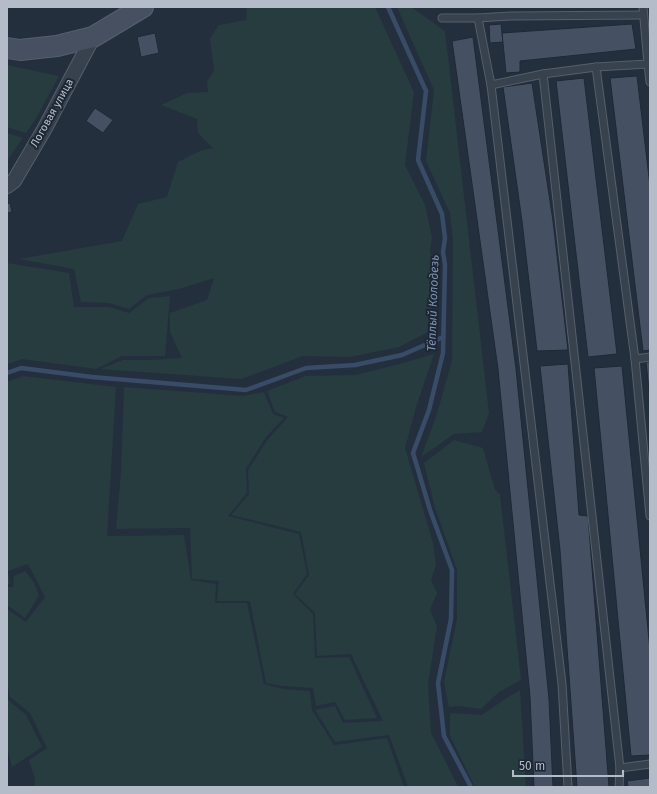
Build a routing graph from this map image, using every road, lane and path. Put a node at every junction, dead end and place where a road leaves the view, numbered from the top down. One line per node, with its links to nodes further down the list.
1 (143, 7): 5 (street)
2 (643, 11): 4 (lane); 7 (lane)
3 (442, 18): 4 (lane)
4 (478, 18): 11 (lane)
5 (93, 37): 6 (street); 12 (street, Логовая улица)
6 (7, 48)
7 (649, 64): 8 (lane); 10 (lane)
8 (596, 67): 9 (lane); 14 (lane)
9 (544, 74): 11 (lane); 17 (lane)
10 (650, 82)
11 (491, 85): 18 (lane)
12 (7, 186)
13 (650, 357): 14 (lane)
14 (635, 359): 15 (lane)
15 (650, 516)
16 (650, 764): 17 (lane)
17 (620, 768): 19 (lane)
18 (568, 787)
19 (619, 787)

